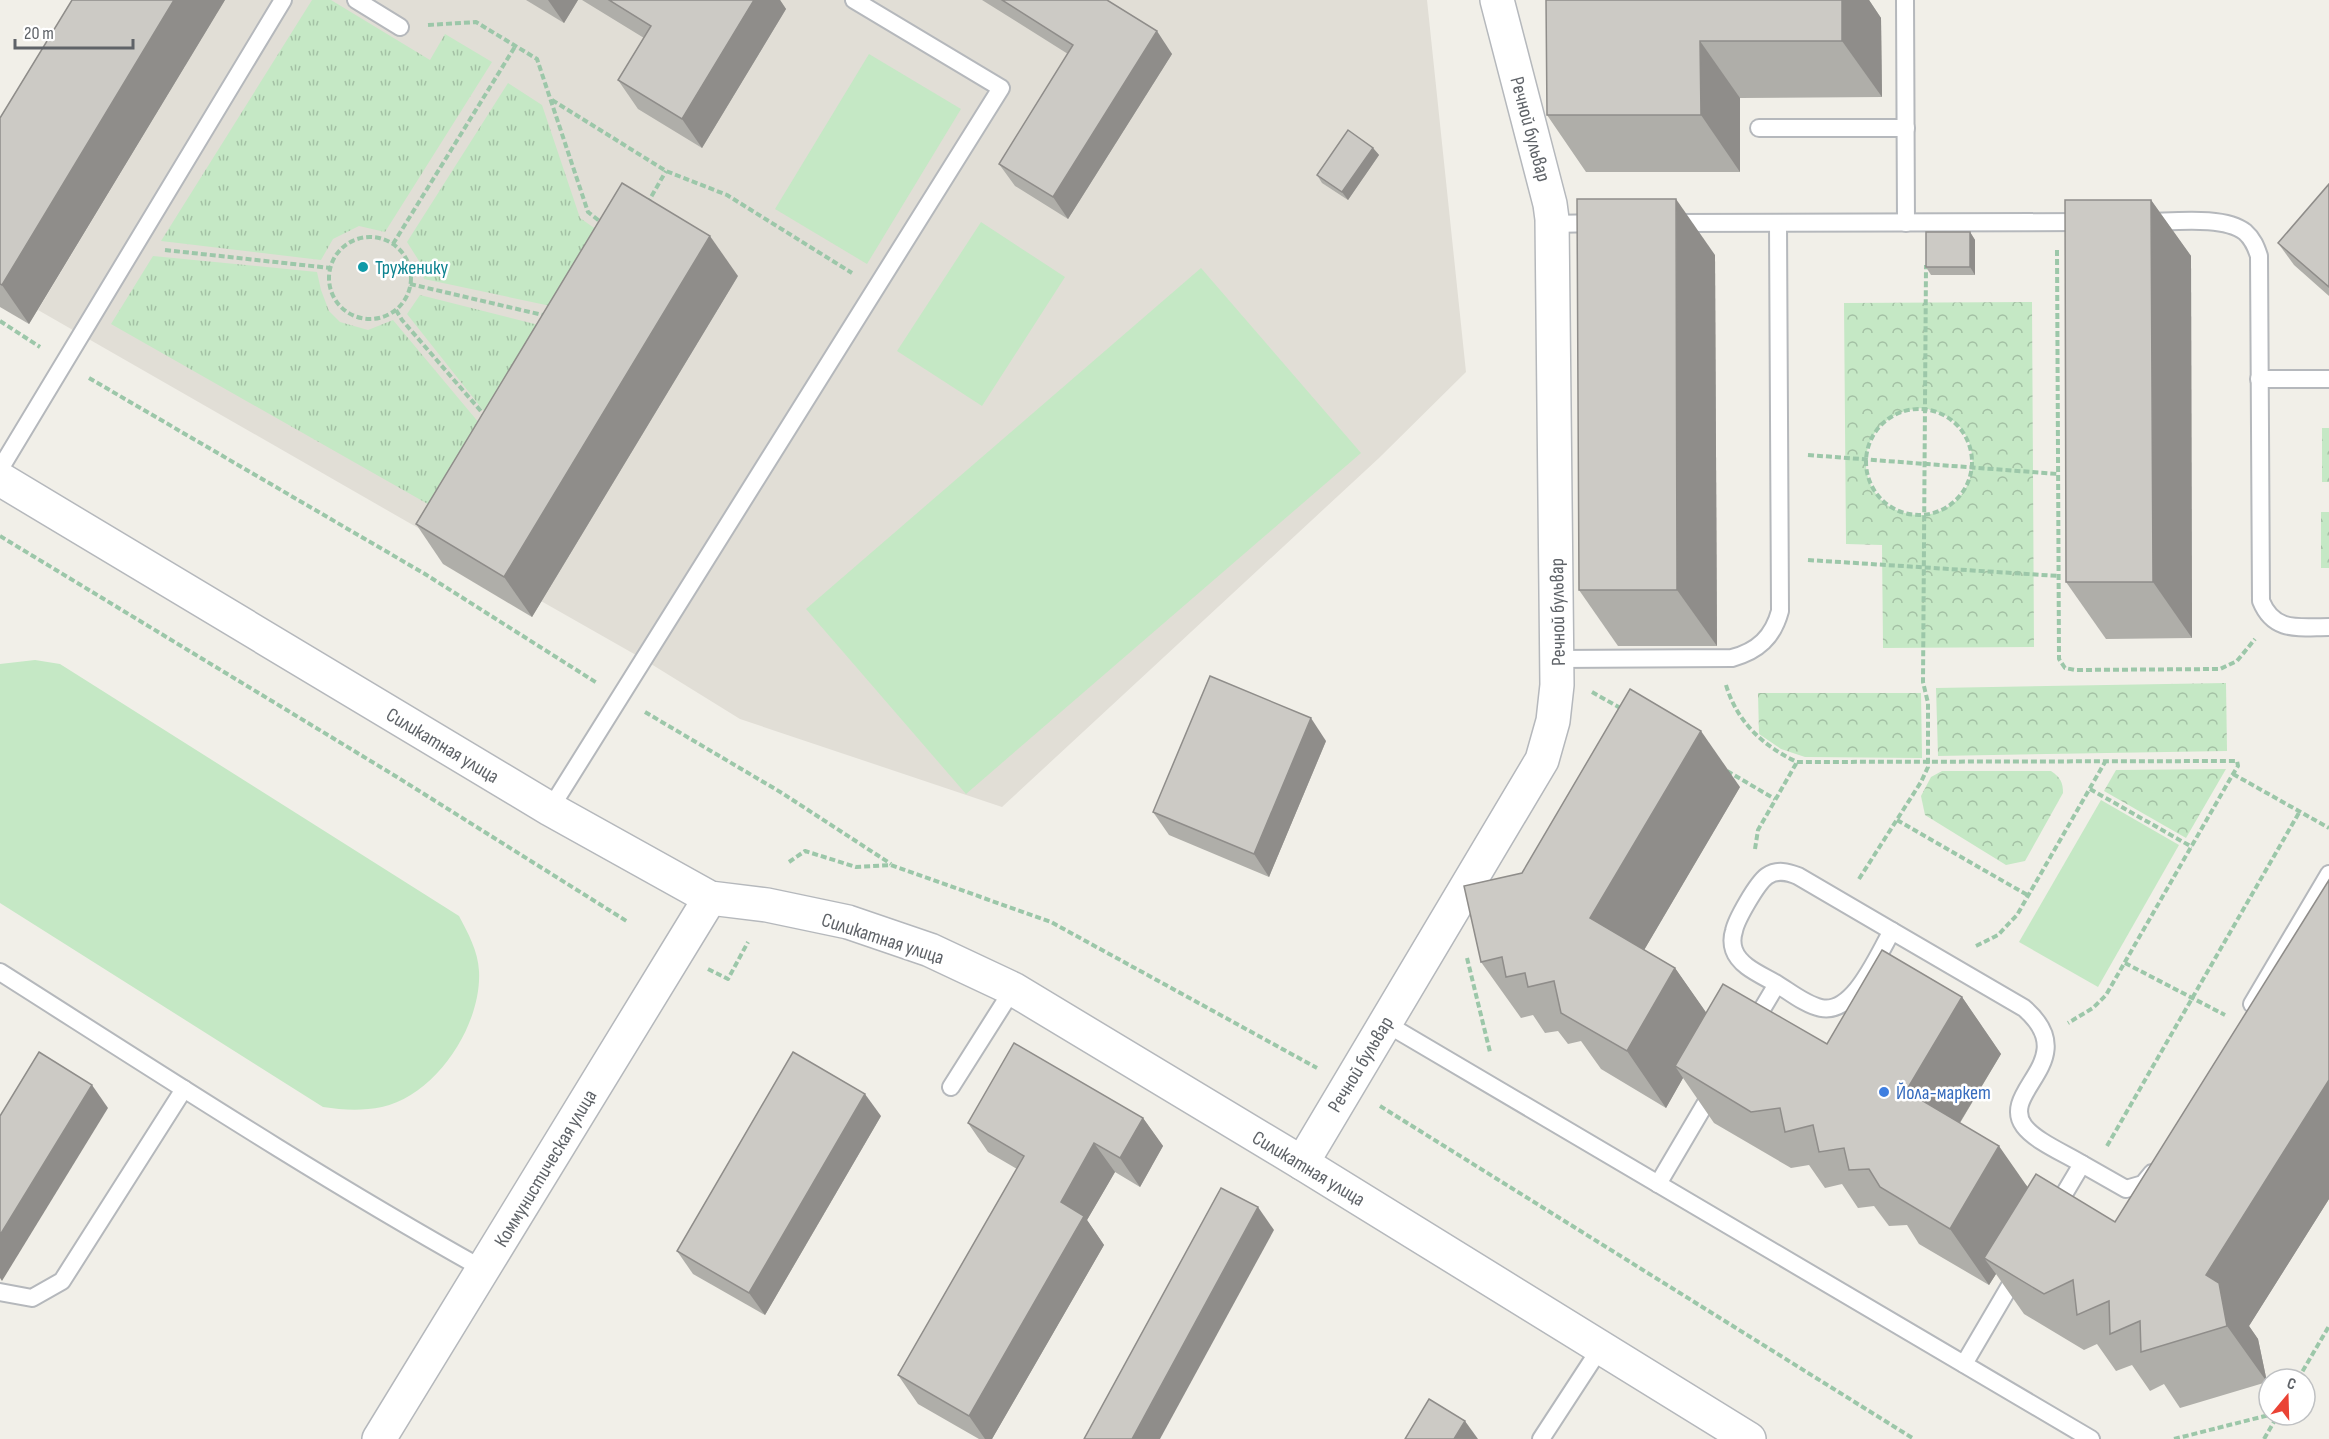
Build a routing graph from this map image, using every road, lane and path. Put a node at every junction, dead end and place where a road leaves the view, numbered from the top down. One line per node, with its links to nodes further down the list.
1 (283, 0): 24 (lane)
2 (356, 0): 6 (lane)
3 (854, 0): 27 (lane)
4 (1497, 0): 22 (street, Речной бульвар)
5 (1905, 0): 10 (lane)
6 (400, 27): 7 (path)
7 (516, 45): 8 (path); 23 (path)
8 (552, 100): 11 (path); 16 (path)
9 (1759, 128): 10 (lane)
10 (1906, 128): 20 (lane)
11 (666, 171): 12 (path); 27 (path)
12 (644, 210)
13 (2057, 222): 14 (lane); 21 (lane); 41 (path)
14 (2103, 222)
15 (2126, 222): 32 (lane)
16 (603, 223)
17 (1617, 223): 22 (lane)
18 (1651, 223): 19 (lane)
19 (1778, 223): 20 (lane); 36 (lane)
20 (1906, 223): 21 (lane)
21 (1927, 223): 34 (path)
22 (1552, 224): 51 (street, Речной бульвар)
23 (393, 244): 25 (path); 26 (path)
24 (134, 248): 25 (path); 31 (lane)
25 (330, 268): 28 (path)
26 (410, 284): 28 (path); 29 (path)
27 (876, 288): 53 (lane)
28 (396, 310): 35 (path)
29 (554, 318)
30 (0, 321): 31 (path)
31 (64, 363): 40 (lane); 53 (path)
32 (2259, 379): 33 (lane); 48 (lane)
33 (2329, 379)
34 (1925, 408): 37 (path); 38 (path); 39 (path)
35 (491, 422)
36 (1779, 453): 37 (path); 45 (lane)
37 (1866, 459): 38 (path); 43 (path)
38 (1925, 463): 39 (path); 43 (path)
39 (1972, 467): 41 (path); 43 (path)
40 (0, 469)
41 (2058, 474): 47 (path)
42 (0, 479): 62 (street, Силикатная улица)
43 (1924, 515): 46 (path)
44 (0, 536): 73 (path)
45 (1780, 558): 46 (path); 50 (lane)
46 (1924, 568): 47 (path); 57 (path)
47 (2059, 576): 48 (path)
48 (2271, 619): 49 (lane)
49 (2329, 627)
50 (1720, 658): 51 (lane); 56 (path)
51 (1557, 659): 84 (street, Речной бульвар)
52 (1589, 690): 54 (path)
53 (619, 697): 62 (lane); 67 (path)
54 (1630, 714)
55 (2106, 761): 57 (path); 59 (path); 60 (path)
56 (1797, 762): 57 (path); 61 (path)
57 (1929, 762): 64 (path)
58 (1724, 769): 61 (path)
59 (2233, 774): 63 (path); 66 (path)
60 (2090, 789): 66 (path); 70 (path)
61 (1775, 799): 69 (path)
62 (550, 809): 71 (street, Силикатная улица)
63 (2300, 811): 65 (path); 83 (path)
64 (1897, 820): 70 (path); 72 (path)
65 (2329, 828)
66 (2192, 847): 78 (path)
67 (891, 865)
68 (2329, 874): 85 (lane)
69 (1759, 885): 72 (lane); 81 (lane)
70 (2029, 896): 77 (path)
71 (710, 898): 82 (street, Силикатная улица); 98 (street, Коммунистическая улица)
72 (1844, 903): 74 (lane)
73 (628, 922)
74 (1892, 931): 77 (lane); 81 (lane)
75 (748, 942): 79 (path)
76 (1465, 950): 91 (path)
77 (1946, 962): 86 (lane)
78 (2125, 963): 83 (path); 86 (path)
79 (707, 968)
80 (0, 972): 90 (lane)
81 (1777, 984): 87 (lane)
82 (1013, 989): 89 (lane); 93 (street, Силикатная улица)
83 (2192, 998): 85 (path); 94 (path)
84 (1385, 1023): 91 (lane); 93 (street, Речной бульвар)
85 (2240, 1024)
86 (2044, 1036): 94 (lane)
87 (1741, 1044)
88 (1723, 1074): 95 (lane)
89 (951, 1087)
90 (184, 1089): 98 (lane); 99 (lane)
91 (1500, 1091): 95 (lane)
92 (2162, 1155): 94 (lane)
93 (1302, 1163): 101 (street, Силикатная улица)
94 (2088, 1167): 96 (lane)
95 (1658, 1184): 102 (lane)
96 (2046, 1224)
97 (2029, 1254): 102 (lane)
98 (483, 1269): 105 (street, Коммунистическая улица)
99 (0, 1292)
100 (2329, 1326): 103 (path)
101 (1600, 1347): 106 (lane); 107 (street, Силикатная улица)
102 (1964, 1364): 108 (lane)
103 (2305, 1367)
104 (2257, 1418): 109 (path)
105 (379, 1439)
106 (1541, 1439)
107 (1749, 1439)
108 (2091, 1439)
109 (2174, 1439)

